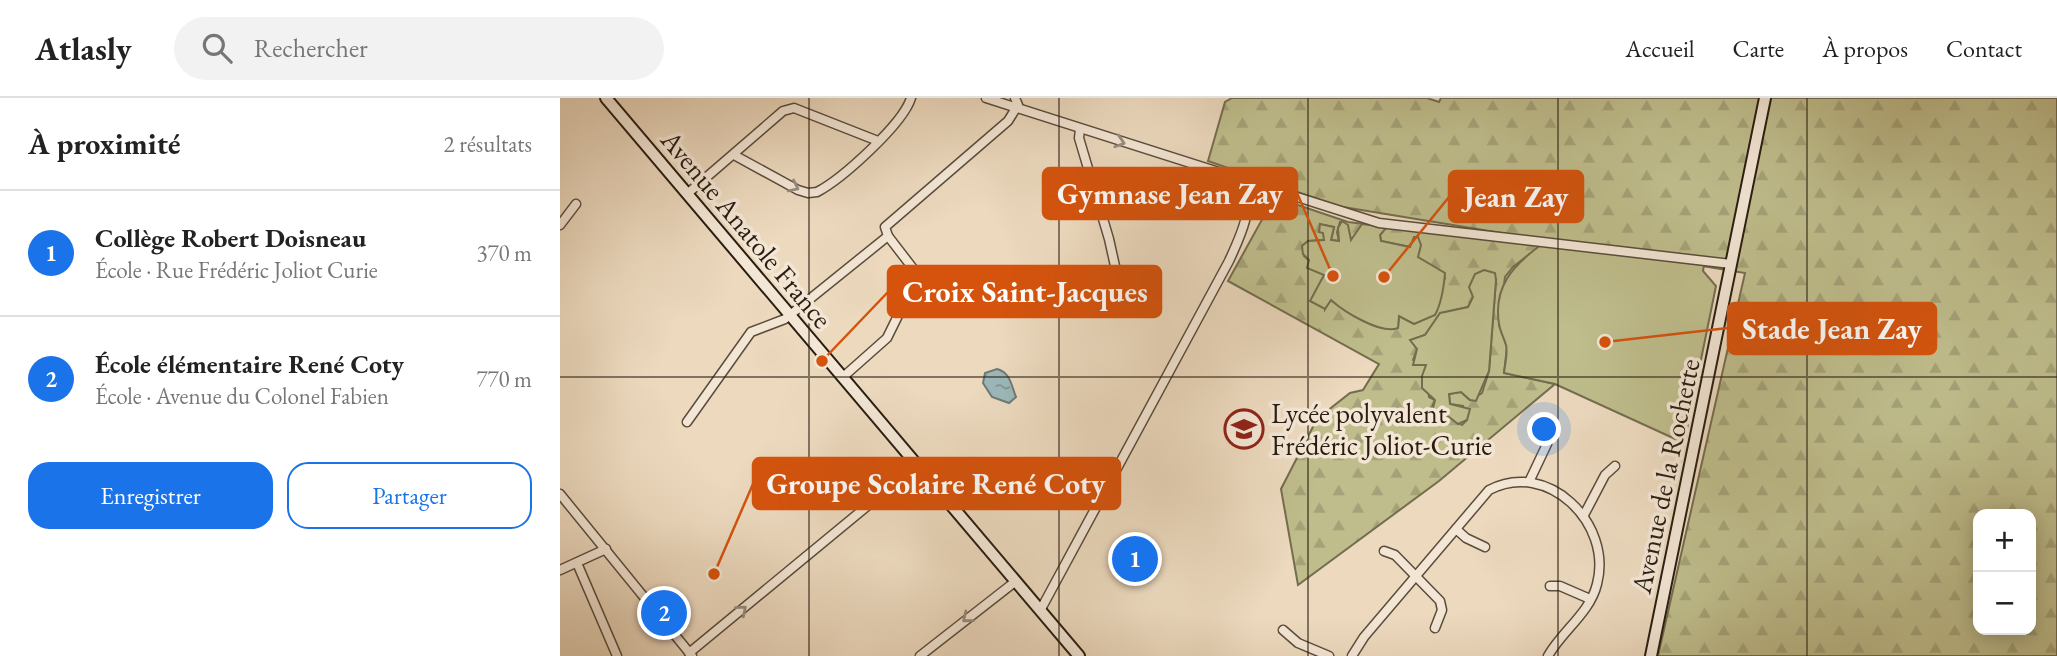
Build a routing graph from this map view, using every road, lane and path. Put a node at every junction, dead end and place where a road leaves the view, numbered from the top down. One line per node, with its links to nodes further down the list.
1 (606, 98): 13 (main road, Avenue Anatole France)
2 (911, 98): 9 (street)
3 (986, 98): 6 (street)
4 (1015, 98): 7 (street)
5 (1765, 98): 18 (main road, Avenue de la Rochette)
6 (1002, 101): 7 (street)
7 (1017, 108): 8 (street); 17 (street)
8 (1080, 129): 11 (street, one-way to 11); 19 (street)
9 (877, 141): 10 (street); 10 (street, one-way to 9)
10 (734, 155): 13 (street)
11 (1245, 180): 12 (street); 14 (street)
12 (1272, 188): 14 (street); 18 (street)
13 (687, 194): 20 (main road, Avenue Anatole France)
14 (1248, 203): 39 (street)
15 (576, 204): 16 (street)
16 (560, 225)
17 (888, 236): 20 (street); 21 (street)
18 (1731, 264): 49 (main road, Avenue de la Rochette)
19 (1121, 293)
20 (790, 315): 21 (main road, Avenue Anatole France); 22 (street)
21 (843, 377): 24 (main road, Avenue Anatole France)
22 (687, 422)
23 (1550, 426): 26 (street)
24 (917, 466): 36 (main road, Avenue Anatole France); 42 (street, one-way to 24)
25 (1615, 466): 28 (street)
26 (1529, 482): 28 (street); 29 (street)
27 (560, 494): 31 (street)
28 (1584, 514): 38 (street)
29 (1456, 529): 30 (street); 35 (street)
30 (1485, 547)
31 (606, 550): 33 (street); 42 (street)
32 (1384, 551): 35 (street)
33 (577, 563): 34 (street); 43 (street)
34 (560, 570)
35 (1418, 577): 40 (street); 47 (street)
36 (1016, 581): 39 (main road, Avenue Anatole France); 44 (street, one-way to 44)
37 (1550, 586): 38 (street)
38 (1590, 599): 48 (street)
39 (1041, 609): 45 (main road, Avenue Anatole France)
40 (1435, 628)
41 (1283, 630): 46 (street)
42 (690, 655)
43 (617, 656)
44 (920, 656)
45 (1079, 656)
46 (1329, 656)
47 (1352, 656)
48 (1548, 656)
49 (1651, 656)

